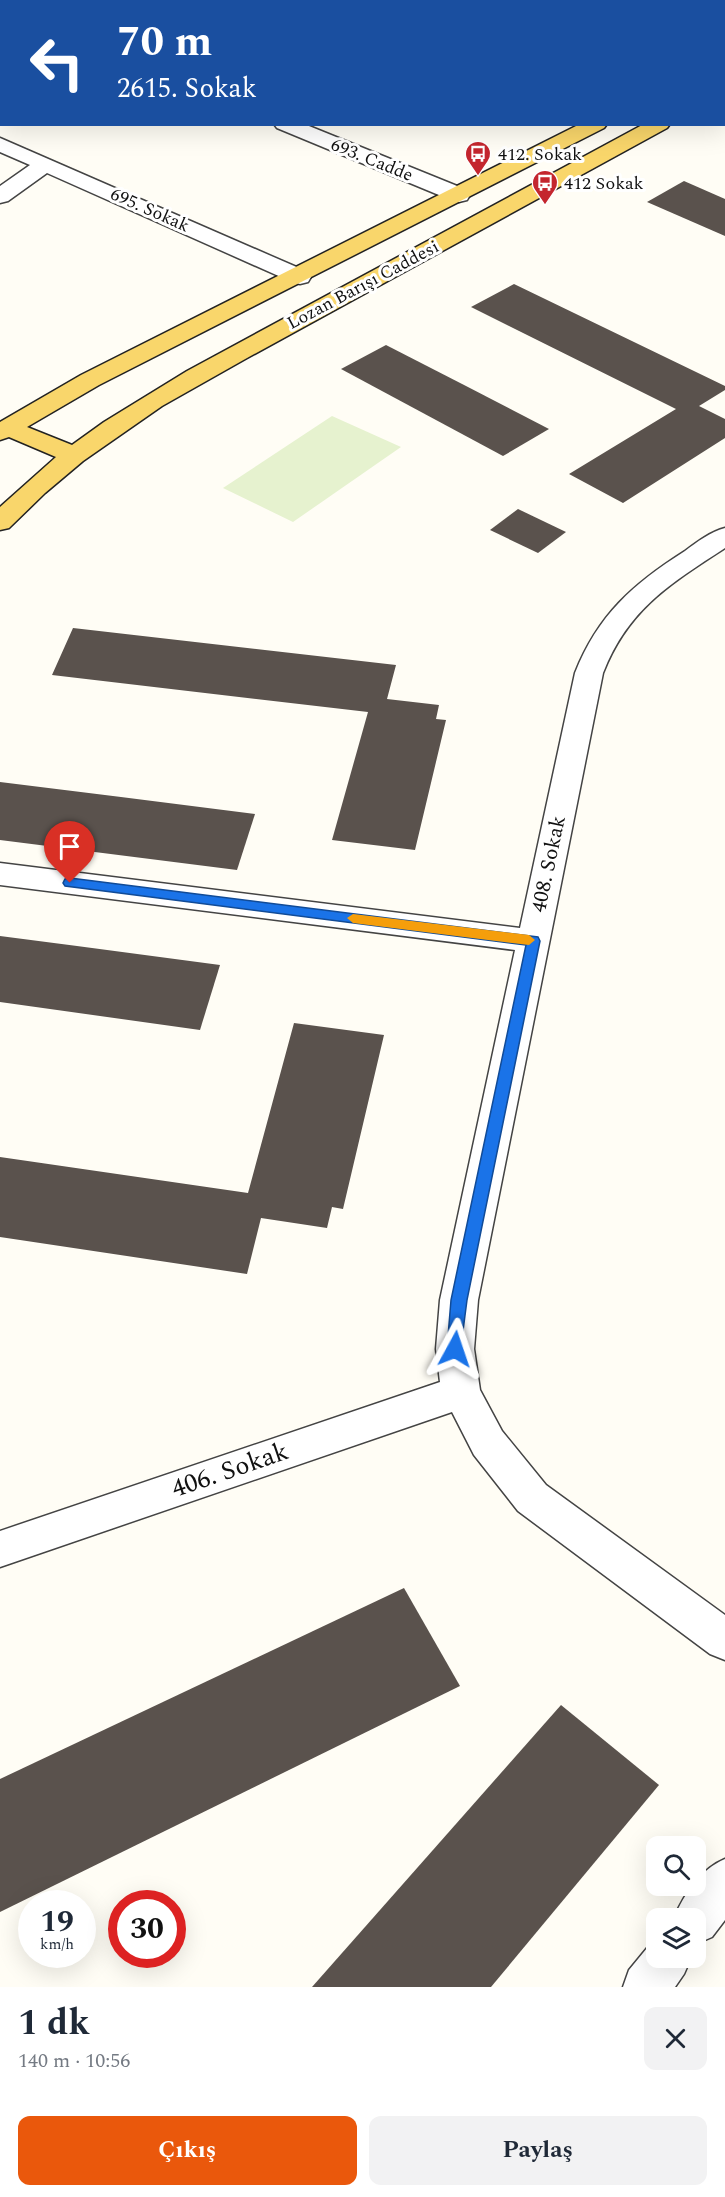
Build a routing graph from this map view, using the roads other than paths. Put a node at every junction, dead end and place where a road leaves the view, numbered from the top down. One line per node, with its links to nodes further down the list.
1 (289, 126): 6 (street, 693. Cadde)
2 (593, 126): 6 (main road, Lozan Barışı Caddesi)
3 (656, 126): 10 (main road, Lozan Barışı Caddesi)
4 (0, 144): 5 (street, 695. Sokak)
5 (46, 164): 7 (street); 8 (street, 695. Sokak)
6 (459, 195): 8 (main road, Lozan Barışı Caddesi)
7 (0, 196)
8 (300, 277): 9 (main road, Lozan Barışı Caddesi)
9 (2, 429): 10 (main road, Lozan Barışı Caddesi)
10 (73, 457): 11 (main road, Lozan Barışı Caddesi)
11 (9, 501): 12 (main road, Lozan Barışı Caddesi)
12 (0, 522)
13 (725, 536): 15 (street, 408. Sokak)
14 (0, 874): 15 (street)
15 (533, 941): 16 (street, 408. Sokak)
16 (461, 1392): 17 (street, 406. Sokak); 18 (street, 408. Sokak)
17 (0, 1549)
18 (725, 1640)
19 (725, 1882): 20 (street)
20 (706, 1908)
21 (660, 1968): 22 (street)
22 (646, 1987)

